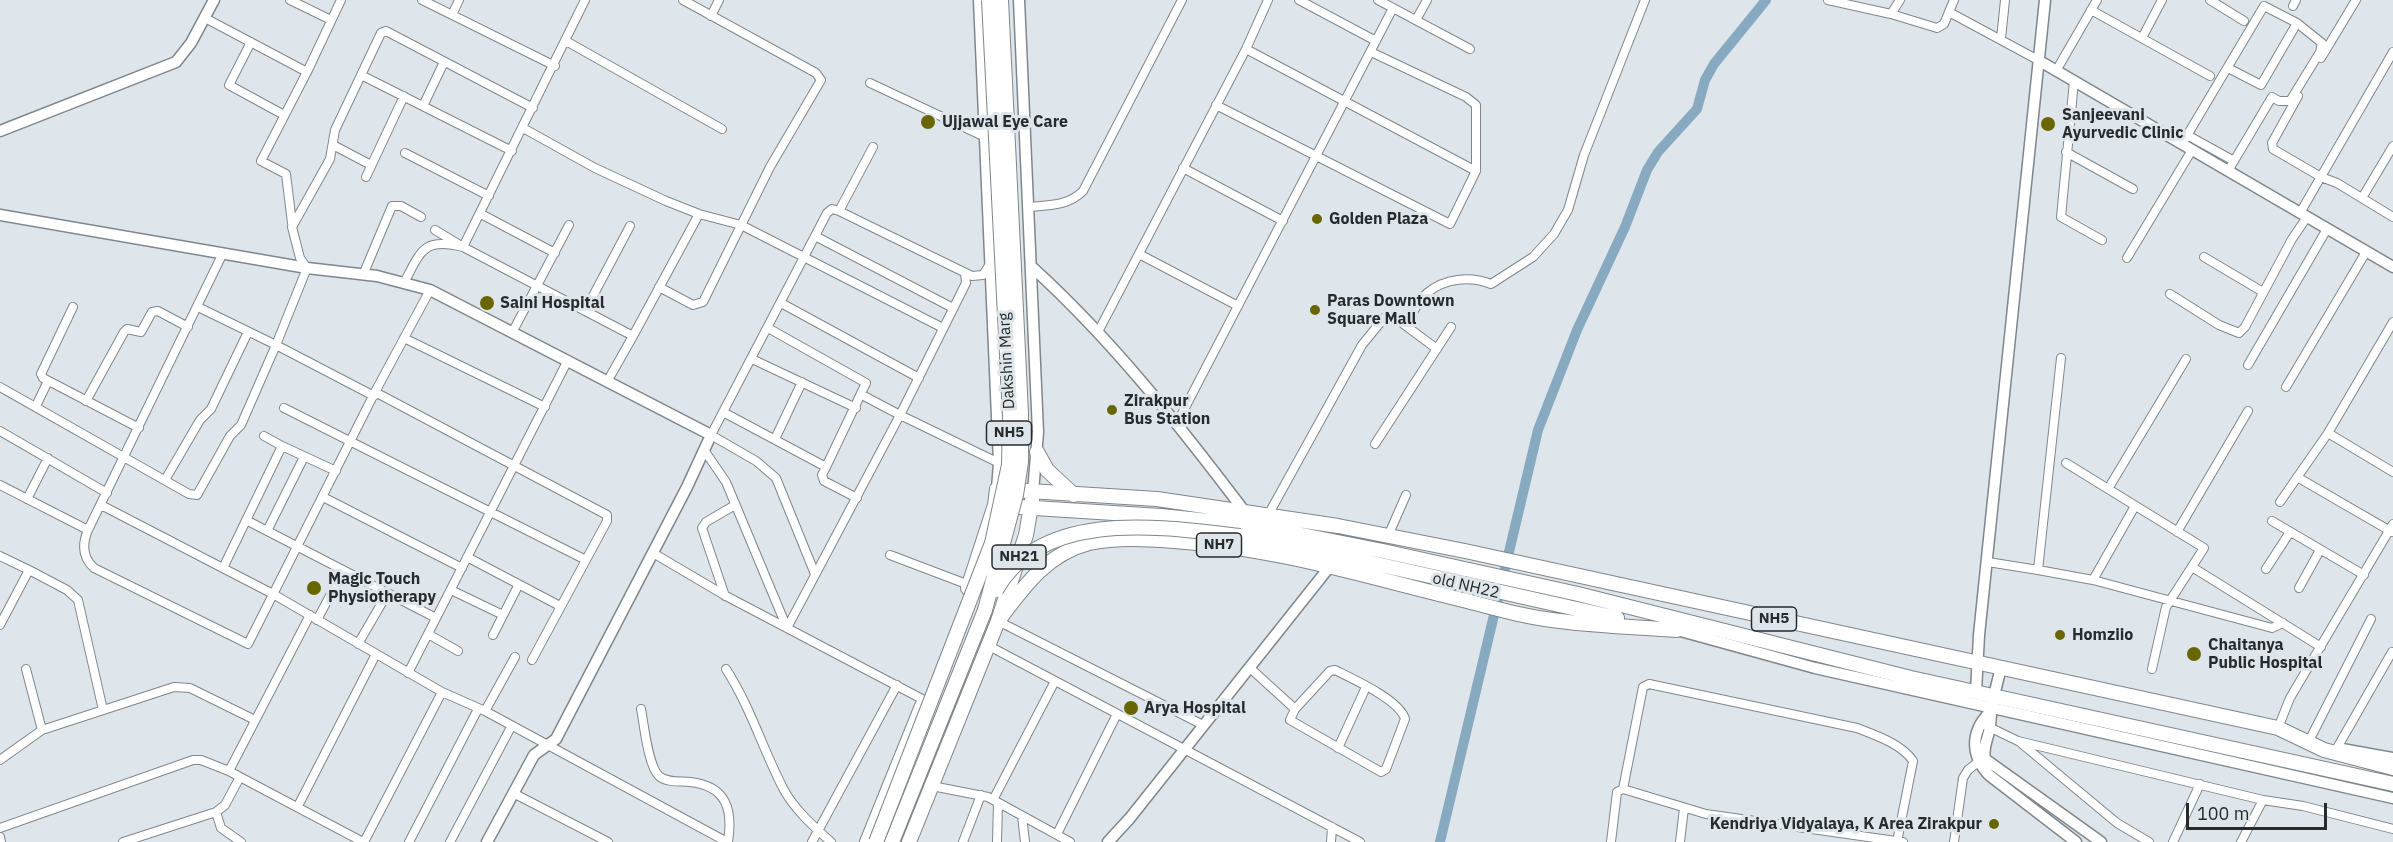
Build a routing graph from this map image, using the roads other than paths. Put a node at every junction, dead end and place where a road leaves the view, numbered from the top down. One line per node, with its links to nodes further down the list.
1 (214, 0): 36 (street)
2 (290, 0): 37 (street)
3 (341, 0): 37 (street)
4 (459, 0): 34 (street)
5 (585, 0): 43 (street)
6 (683, 0): 35 (street)
7 (720, 0): 35 (street)
8 (979, 0): 71 (street, Dakshin Marg / NH5)
9 (988, 0): 335 (highway, Dakshin Marg / NH5, bridge)
10 (1001, 0): 246 (highway, Dakshin Marg / NH5, bridge)
11 (1019, 0): 91 (street, Dakshin Marg / NH5)
12 (1182, 0): 91 (street)
13 (1268, 0): 46 (street)
14 (1299, 0): 44 (street)
15 (1378, 0): 30 (street)
16 (1427, 0): 38 (street)
17 (1645, 0): 135 (street)
18 (1828, 0): 28 (street)
19 (1900, 0): 33 (street)
20 (1954, 0): 32 (street)
21 (2005, 0): 42 (street)
22 (2045, 0): 50 (street)
23 (2097, 0): 31 (street)
24 (2162, 0): 41 (street)
25 (2210, 0): 29 (street)
26 (2356, 0): 87 (street)
27 (426, 1): 34 (street)
28 (1854, 3): 33 (street)
29 (2224, 4): 39 (street)
30 (1393, 8): 38 (street); 44 (street)
31 (2091, 10): 41 (street); 54 (street)
32 (1949, 12): 33 (street); 42 (street)
33 (1891, 14)
34 (452, 15): 52 (street)
35 (711, 16): 101 (street)
36 (205, 18): 45 (street); 70 (street)
37 (331, 20): 55 (street)
38 (1416, 20): 47 (street)
39 (2244, 21)
40 (2297, 23): 53 (street); 60 (street); 62 (street)
41 (2142, 38): 57 (street)
42 (2001, 39): 50 (street)
43 (566, 41): 52 (street); 69 (street)
44 (1376, 41): 48 (street)
45 (251, 42): 55 (street); 67 (street)
46 (1246, 49): 63 (street); 64 (street)
47 (1470, 49)
48 (1371, 52): 63 (street); 84 (street)
49 (2393, 52): 87 (street)
50 (2038, 60): 54 (street); 225 (street)
51 (444, 62): 56 (street); 65 (street); 66 (street)
52 (555, 66): 66 (street)
53 (2228, 68): 60 (street); 72 (street)
54 (2056, 70): 58 (street)
55 (307, 72): 67 (street)
56 (361, 75): 61 (street); 73 (street)
57 (2210, 76)
58 (2074, 81): 72 (street); 78 (street)
59 (870, 83): 71 (street)
60 (2261, 86): 62 (street)
61 (404, 96): 65 (street); 82 (street)
62 (2272, 97): 81 (street)
63 (1345, 101): 80 (street); 84 (street)
64 (1216, 105): 80 (street); 83 (street)
65 (423, 106): 77 (street)
66 (533, 108): 68 (street)
67 (284, 115): 103 (street)
68 (523, 129): 77 (street); 94 (street)
69 (722, 129)
70 (0, 131)
71 (986, 137): 116 (street, Dakshin Marg / NH5)
72 (2186, 137): 76 (street); 81 (street)
73 (333, 145): 82 (street); 103 (street)
74 (2393, 146): 90 (street)
75 (873, 147): 92 (street)
76 (2192, 150): 85 (street); 115 (street)
77 (512, 152): 89 (street)
78 (2066, 152): 88 (street); 107 (street)
79 (405, 153): 89 (street)
80 (1316, 156): 84 (street); 99 (street)
81 (2234, 160): 85 (street)
82 (371, 165): 86 (street)
83 (1183, 168): 99 (street); 112 (street)
84 (1476, 171)
85 (2228, 171): 96 (street)
86 (366, 177)
87 (2321, 177): 90 (street); 96 (street)
88 (2133, 189)
89 (489, 196): 93 (street)
90 (2362, 198): 98 (street)
91 (1029, 207): 119 (street, Dakshin Marg / NH5)
92 (839, 211): 106 (street); 120 (street)
93 (481, 214): 108 (street); 111 (street)
94 (699, 214): 101 (street); 124 (street)
95 (0, 215): 110 (street)
96 (2304, 215): 104 (street); 126 (street)
97 (421, 217): 121 (street)
98 (2393, 217)
99 (1283, 221): 129 (street)
100 (569, 225): 111 (street)
101 (741, 225): 114 (street); 124 (street)
102 (630, 226): 133 (street)
103 (292, 227): 118 (street)
104 (2327, 228): 109 (street); 151 (street)
105 (435, 230): 108 (street)
106 (815, 236): 114 (street); 132 (street)
107 (2102, 240)
108 (463, 247): 122 (street); 123 (street)
109 (2366, 252): 117 (street); 157 (street)
110 (223, 253): 118 (street); 131 (street)
111 (555, 253): 123 (street)
112 (1138, 254): 129 (street); 142 (street)
113 (2204, 257): 126 (street)
114 (804, 258): 128 (street); 139 (street)
115 (2127, 258)
116 (991, 262): 120 (street); 184 (street, Dakshin Marg / NH5)
117 (2393, 267)
118 (307, 268): 121 (street); 145 (street)
119 (1032, 268): 142 (street); 179 (street, Dakshin Marg / NH5)
120 (965, 273): 132 (street)
121 (363, 274): 122 (street)
122 (404, 283): 125 (street)
123 (537, 285): 133 (street); 140 (street)
124 (659, 287): 143 (street)
125 (430, 290): 140 (street); 144 (street)
126 (2263, 292): 127 (street)
127 (2170, 294)
128 (781, 303): 138 (street); 152 (street)
129 (1238, 306): 168 (street)
130 (73, 307): 153 (street)
131 (198, 307): 136 (street); 141 (street)
132 (953, 308): 139 (street)
133 (585, 311): 143 (street)
134 (2393, 322): 171 (street)
135 (1406, 326): 146 (street); 209 (street)
136 (188, 327): 160 (street); 169 (street)
137 (1451, 327): 146 (street)
138 (768, 328): 148 (street); 159 (street)
139 (943, 328): 152 (street)
140 (513, 331): 150 (street)
141 (248, 332): 145 (street); 190 (street)
142 (1098, 332): 168 (street)
143 (633, 336): 154 (street)
144 (404, 338): 158 (street); 162 (street)
145 (276, 345): 158 (street); 190 (street)
146 (1437, 349): 176 (street)
147 (2061, 358): 232 (street)
148 (752, 359): 155 (street); 166 (street)
149 (2186, 359): 193 (street)
150 (568, 360): 154 (street); 162 (street)
151 (2248, 364)
152 (919, 378): 167 (street)
153 (48, 381): 160 (street); 161 (street)
154 (607, 382): 172 (street)
155 (802, 382): 164 (street); 174 (street)
156 (0, 387): 161 (street)
157 (2286, 387)
158 (375, 394): 175 (street); 185 (street)
159 (862, 396): 164 (street); 167 (street)
160 (86, 401): 169 (street)
161 (36, 406): 180 (street)
162 (545, 407): 185 (street)
163 (284, 408): 175 (street)
164 (856, 408): 186 (street)
165 (2248, 411): 215 (street)
166 (723, 412): 172 (street); 174 (street)
167 (900, 415): 184 (street); 199 (street)
168 (1176, 424): 207 (street)
169 (139, 428): 180 (street)
170 (0, 431): 182 (street)
171 (2328, 433): 187 (street); 189 (street)
172 (711, 435): 178 (street); 234 (street)
173 (264, 436): 177 (street)
174 (775, 439): 186 (street)
175 (350, 441): 188 (street); 208 (street)
176 (1375, 444)
177 (282, 446): 181 (street); 210 (street)
178 (704, 450): 203 (street); 220 (street)
179 (1037, 452): 194 (street, Dakshin Marg / NH21); 196 (highway, NH5)
180 (126, 457): 190 (street); 195 (street)
181 (304, 457): 188 (street); 214 (street)
182 (48, 458): 195 (street); 200 (street)
183 (2066, 463): 193 (street)
184 (999, 464): 192 (street, Dakshin Marg / NH5)
185 (514, 465): 208 (street); 224 (street)
186 (826, 467): 199 (street)
187 (2392, 469)
188 (336, 471): 198 (street)
189 (2297, 477): 201 (street); 212 (street)
190 (165, 480)
191 (0, 484): 200 (street)
192 (997, 489): 194 (highway); 204 (highway)
193 (2108, 489): 205 (street)
194 (1033, 492): 196 (highway); 206 (highway, Dakshin Marg / NH21)
195 (106, 493): 202 (street)
196 (1074, 495): 207 (highway, NH5)
197 (1406, 495): 217 (street)
198 (323, 498): 218 (street); 229 (street)
199 (857, 498): 234 (street)
200 (27, 499): 213 (street)
201 (2280, 502)
202 (101, 505): 213 (street); 228 (street)
203 (735, 505): 243 (street); 255 (street)
204 (995, 505): 206 (highway); 237 (highway)
205 (2135, 506): 215 (street); 236 (street)
206 (1032, 507): 251 (highway, Dakshin Marg / NH21); 252 (highway, NH5)
207 (1245, 512): 209 (highway, NH5)
208 (491, 513): 223 (street); 224 (street)
209 (1267, 516): 217 (highway, NH5)
210 (246, 520): 214 (street); 228 (street)
211 (2272, 521): 216 (street)
212 (2392, 529): 235 (street)
213 (88, 530): 241 (street)
214 (267, 531): 218 (street)
215 (2177, 532): 227 (street)
216 (2290, 532): 219 (street); 230 (street)
217 (1388, 536): 267 (highway, NH5)
218 (296, 546): 233 (street); 241 (street)
219 (2320, 550): 235 (street); 239 (street)
220 (653, 553): 243 (street); 294 (street)
221 (890, 555): 237 (street)
222 (0, 556): 231 (street)
223 (467, 557): 229 (street); 238 (street)
224 (584, 559): 245 (street)
225 (1988, 562): 232 (street); 267 (street)
226 (1331, 565): 251 (highway, NH7); 256 (highway, NH7); 268 (street)
227 (2192, 567): 244 (street); 253 (street)
228 (223, 568): 241 (street)
229 (462, 568): 240 (street)
230 (2266, 569)
231 (29, 570): 254 (street); 283 (street)
232 (2038, 570): 236 (street)
233 (343, 571): 242 (street); 248 (street)
234 (815, 574): 255 (street)
235 (2364, 575): 261 (street)
236 (2093, 580): 244 (street)
237 (969, 585): 279 (highway)
238 (518, 586): 245 (street); 247 (street)
239 (2299, 588)
240 (451, 590): 247 (street); 249 (street)
241 (273, 594): 248 (street)
242 (387, 594): 249 (street); 259 (street)
243 (726, 596): 255 (street)
244 (2170, 601): 253 (street); 272 (street)
245 (560, 606): 266 (street)
246 (985, 610): 256 (highway, old NH22, bridge); 336 (highway, NH5)
247 (503, 615): 258 (street)
248 (314, 618): 259 (street); 286 (street)
249 (436, 618): 257 (street)
250 (2371, 619): 293 (street)
251 (998, 621): 260 (highway, Dakshin Marg / NH7); 287 (street)
252 (1691, 623): 256 (highway); 278 (highway, NH5)
253 (2283, 623): 261 (street)
254 (0, 625)
255 (788, 628): 275 (street)
256 (1677, 630): 280 (street)
257 (428, 634): 262 (street); 273 (street)
258 (493, 635)
259 (358, 644): 264 (street)
260 (989, 646): 274 (street); 306 (highway, Dakshin Marg / NH7)
261 (2321, 647): 290 (street)
262 (458, 651)
263 (2392, 652): 296 (street)
264 (375, 654): 273 (street); 313 (street)
265 (515, 657): 284 (street)
266 (532, 660)
267 (1977, 663): 269 (highway, NH5); 278 (street)
268 (1250, 668): 281 (street); 287 (street)
269 (2001, 668): 280 (street); 290 (highway, NH5)
270 (26, 669): 291 (street)
271 (726, 669): 320 (street)
272 (2152, 669)
273 (408, 673): 277 (street)
274 (1055, 681): 285 (street); 312 (street)
275 (897, 686): 279 (street); 320 (street)
276 (1366, 687): 281 (street); 295 (street); 295 (street)
277 (442, 692): 284 (street); 326 (street)
278 (1976, 692): 280 (highway, NH5)
279 (924, 700): 334 (highway)
280 (1991, 705): 288 (street); 305 (highway, NH5); 310 (street)
281 (1295, 708): 295 (street)
282 (641, 709): 331 (street)
283 (103, 710): 286 (street); 291 (street)
284 (481, 710): 289 (street); 327 (street)
285 (1117, 714): 297 (street); 321 (street)
286 (255, 720): 302 (street)
287 (1203, 725): 297 (street)
288 (1985, 725): 292 (street); 300 (street); 351 (street)
289 (511, 727): 294 (street); 328 (street)
290 (2278, 728): 293 (highway, NH5)
291 (42, 730): 299 (street)
292 (2018, 741): 304 (street); 352 (street)
293 (2309, 741): 296 (highway, NH5)
294 (545, 746): 308 (street); 331 (street)
295 (1338, 748)
296 (2331, 749): 298 (street); 301 (highway, NH5)
297 (1184, 750): 317 (street); 342 (street)
298 (2393, 758)
299 (0, 760)
300 (1977, 763): 349 (street); 350 (street)
301 (2393, 768)
302 (229, 771): 303 (street); 318 (street)
303 (240, 777): 313 (street); 315 (street)
304 (2200, 784): 311 (street); 353 (street)
305 (2393, 784)
306 (932, 786): 309 (street); 337 (highway, Dakshin Marg / NH7)
307 (1623, 789): 314 (street); 345 (street); 347 (street)
308 (513, 793): 329 (street); 330 (street)
309 (981, 795): 312 (street); 338 (street)
310 (2393, 798)
311 (2263, 800): 319 (street); 354 (street)
312 (996, 801): 316 (street); 339 (street)
313 (298, 806): 326 (street)
314 (1684, 808): 346 (street); 347 (street)
315 (216, 812): 324 (street); 325 (street)
316 (1022, 816): 321 (street); 340 (street)
317 (1332, 827): 343 (street); 344 (street)
318 (0, 828)
319 (2393, 829)
320 (818, 830): 332 (street); 333 (street)
321 (1057, 834): 341 (street)
322 (0, 837): 323 (street)
323 (1, 842)
324 (123, 842)
325 (241, 842)
326 (363, 842)
327 (409, 842)
328 (450, 842)
329 (487, 842)
330 (608, 842)
331 (728, 842)
332 (812, 842)
333 (831, 842)
334 (867, 842)
335 (876, 842)
336 (892, 842)
337 (909, 842)
338 (963, 842)
339 (997, 842)
340 (1024, 842)
341 (1070, 842)
342 (1108, 842)
343 (1331, 842)
344 (1360, 842)
345 (1611, 842)
346 (1680, 842)
347 (1897, 842): 348 (street)
348 (1903, 842)
349 (1954, 842)
350 (2076, 842)
351 (2101, 842)
352 (2149, 842)
353 (2174, 842)
354 (2241, 842)

